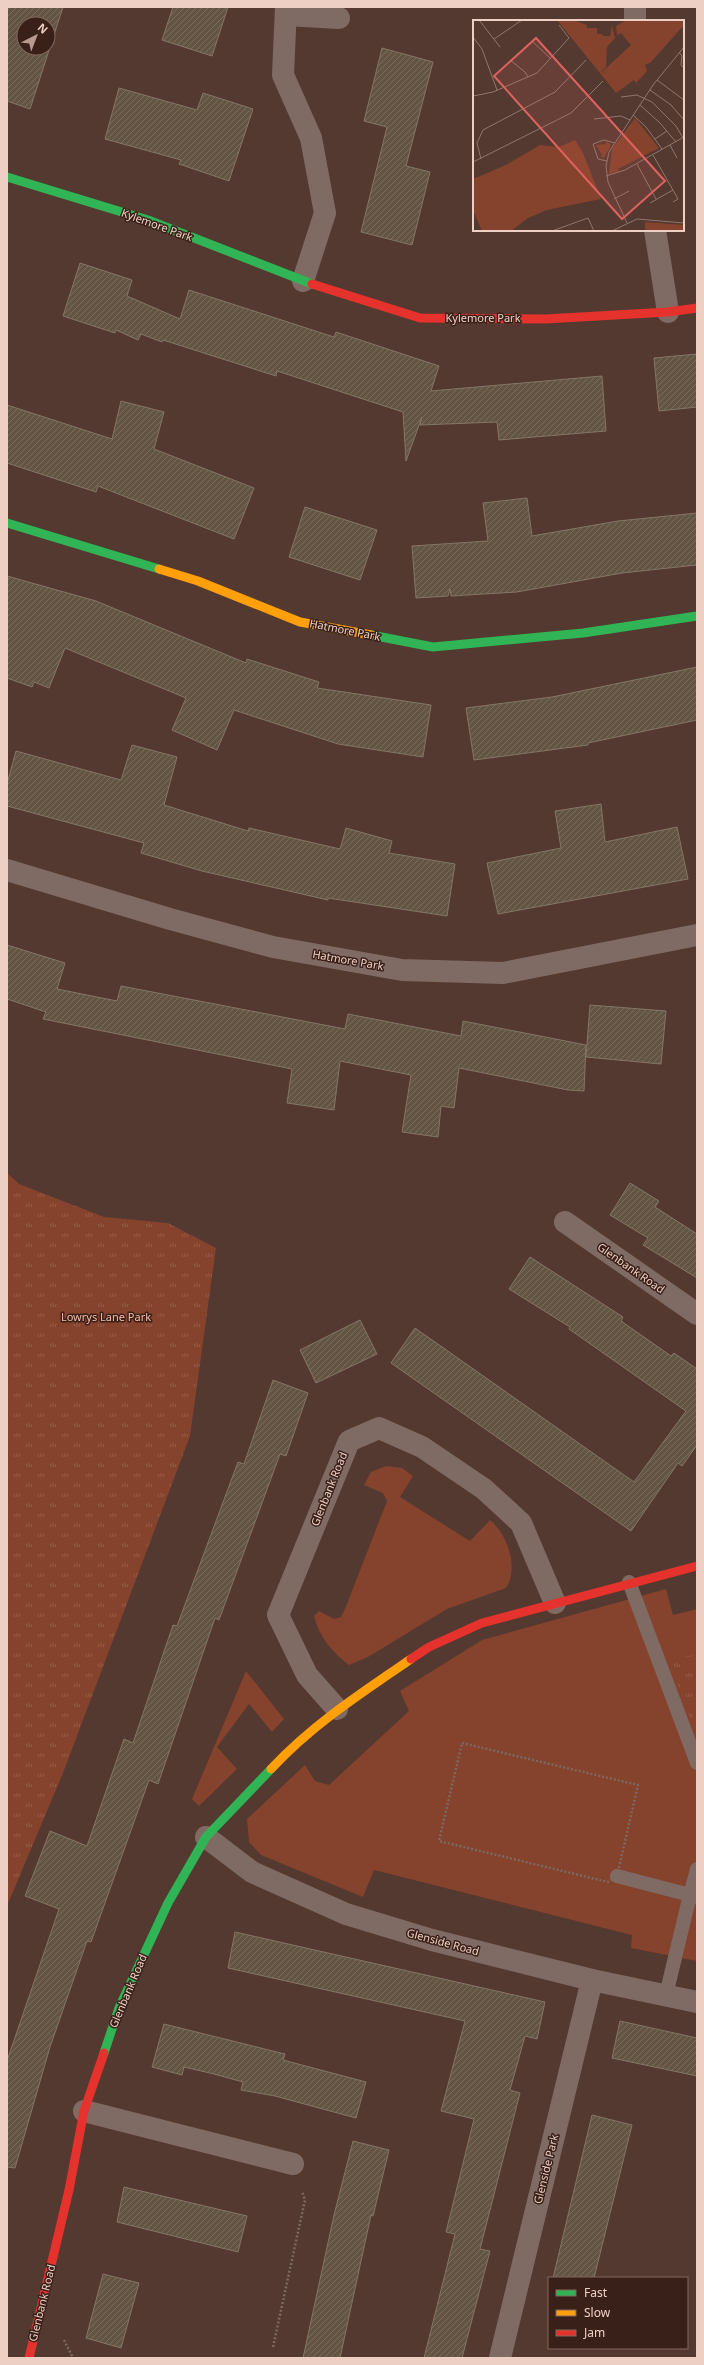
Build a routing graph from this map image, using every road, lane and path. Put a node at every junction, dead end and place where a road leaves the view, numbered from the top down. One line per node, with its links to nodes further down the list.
1 (635, 7): 4 (street)
2 (286, 11): 3 (street); 7 (street)
3 (339, 18)
4 (635, 20)
5 (7, 177): 7 (street, Kylemore Park)
6 (656, 231): 9 (street)
7 (303, 281): 9 (street, Kylemore Park)
8 (697, 308): 9 (street, Kylemore Park)
9 (668, 312)
10 (7, 522): 11 (street, Hatmore Park)
11 (697, 616)
12 (7, 870): 13 (street, Hatmore Park)
13 (697, 935)
14 (566, 1222): 15 (street, Glenbank Road)
15 (697, 1314)
16 (697, 1566): 17 (street, Glenbank Road)
17 (629, 1582): 18 (street, Glenbank Road); 20 (lane)
18 (555, 1602): 19 (street, Glenbank Road); 19 (street, Glenbank Road)
19 (337, 1709): 21 (street, Glenbank Road)
20 (697, 1763)
21 (206, 1837): 25 (street, Glenside Road); 28 (street, Glenbank Road)
22 (697, 1869): 24 (lane)
23 (617, 1876): 23 (path); 24 (lane)
24 (693, 1896): 26 (lane)
25 (592, 1980): 26 (street, Glenside Road); 32 (street, Glenside Park)
26 (666, 1996): 27 (street, Glenside Road)
27 (697, 2002)
28 (84, 2111): 29 (street); 31 (street, Glenbank Road)
29 (293, 2164): 30 (path)
30 (273, 2347)
31 (28, 2358)
32 (500, 2358)

